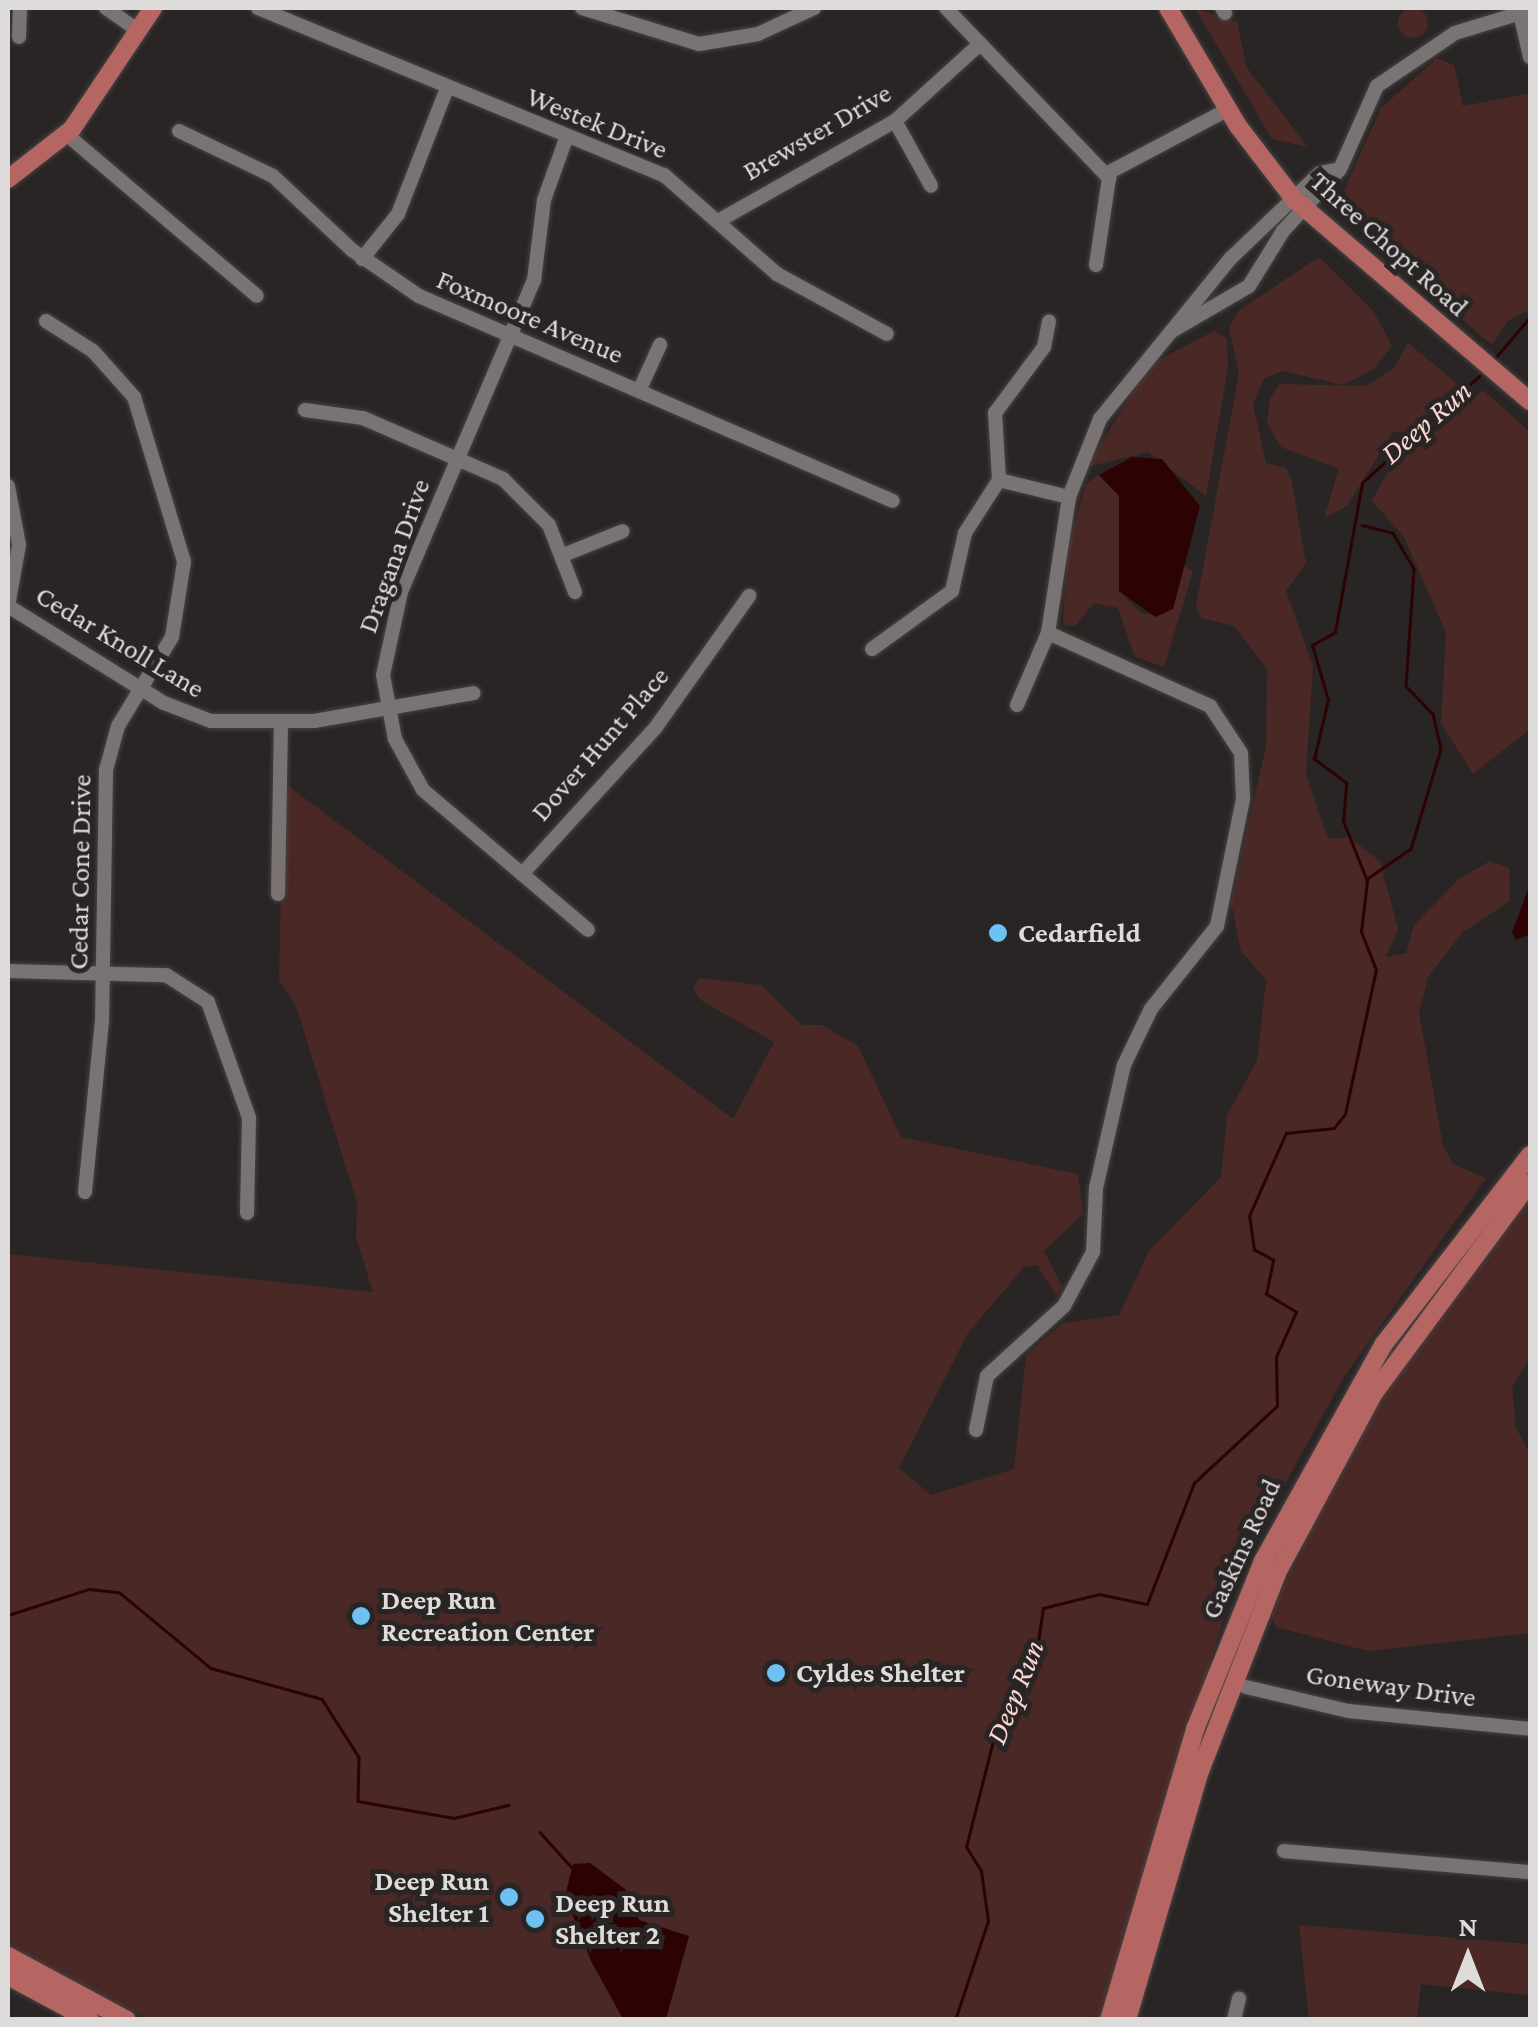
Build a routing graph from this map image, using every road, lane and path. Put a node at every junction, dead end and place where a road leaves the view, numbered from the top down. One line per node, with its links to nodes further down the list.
1 (20, 8): 13 (street)
2 (106, 8): 12 (street)
3 (153, 8): 12 (main road)
4 (258, 8): 16 (street, Westek Drive)
5 (582, 8): 9 (street)
6 (814, 8): 9 (street)
7 (946, 8): 14 (street)
8 (1168, 8): 17 (main road, Three Chopt Road)
9 (794, 12)
10 (1525, 12): 11 (street); 15 (street)
11 (1496, 13): 25 (street)
12 (138, 30): 20 (main road)
13 (19, 37)
14 (980, 44): 18 (street, Brewster Drive); 22 (street)
15 (1530, 57)
16 (446, 91): 21 (street, Westek Drive); 27 (street)
17 (1228, 110): 22 (street); 25 (main road, Three Chopt Road)
18 (895, 121): 24 (street); 26 (street, Brewster Drive)
19 (178, 131): 27 (street, Foxmoore Avenue)
20 (66, 134): 23 (main road); 30 (street)
21 (566, 136): 26 (street, Westek Drive); 36 (street, Dragana Drive)
22 (1106, 174): 28 (street)
23 (8, 178)
24 (931, 186)
25 (1300, 204): 29 (street); 31 (street); 39 (main road, Three Chopt Road)
26 (720, 220): 35 (street, Westek Drive)
27 (362, 259): 36 (street, Foxmoore Avenue)
28 (1096, 265)
29 (1201, 292): 31 (street); 34 (street)
30 (257, 296)
31 (1215, 311): 34 (street)
32 (46, 321): 53 (street, Cedar Cone Drive)
33 (1048, 321): 42 (street)
34 (1172, 331): 44 (street)
35 (886, 334)
36 (510, 336): 38 (street, Foxmoore Avenue); 41 (street, Dragana Drive)
37 (660, 345): 38 (street)
38 (639, 391): 45 (street, Foxmoore Avenue)
39 (1530, 401)
40 (305, 410): 41 (street)
41 (458, 458): 47 (street); 56 (street, Dragana Drive)
42 (998, 480): 44 (street); 52 (street)
43 (8, 486): 50 (street)
44 (1069, 498): 51 (street)
45 (893, 501)
46 (623, 531): 47 (street)
47 (566, 554): 48 (street)
48 (575, 592)
49 (749, 596): 58 (street, Dover Hunt Place)
50 (8, 606): 53 (street, Cedar Knoll Lane)
51 (1048, 633): 55 (street); 67 (street)
52 (872, 649)
53 (142, 688): 57 (street, Cedar Knoll Lane); 62 (street, Cedar Cone Drive)
54 (474, 694): 56 (street, Cedar Knoll Lane)
55 (1017, 705)
56 (387, 710): 57 (street, Cedar Knoll Lane); 58 (street, Dragana Drive)
57 (281, 722): 59 (street)
58 (522, 874): 60 (street, Dragana Drive)
59 (278, 894)
60 (588, 930)
61 (8, 971): 62 (street)
62 (103, 972): 65 (street, Cedar Cone Drive); 66 (street)
63 (1530, 1156): 77 (main road, Gaskins Road)
64 (1530, 1182): 78 (main road, Gaskins Road)
65 (85, 1192)
66 (247, 1214)
67 (976, 1430)
68 (1246, 1687): 69 (street, Goneway Drive)
69 (1530, 1729)
70 (1284, 1850): 71 (street)
71 (1530, 1872)
72 (8, 1956): 76 (main road)
73 (8, 1976): 75 (main road)
74 (1239, 2000): 79 (street)
75 (90, 2020)
76 (127, 2020)
77 (1109, 2020)
78 (1128, 2020)
79 (1234, 2020)

